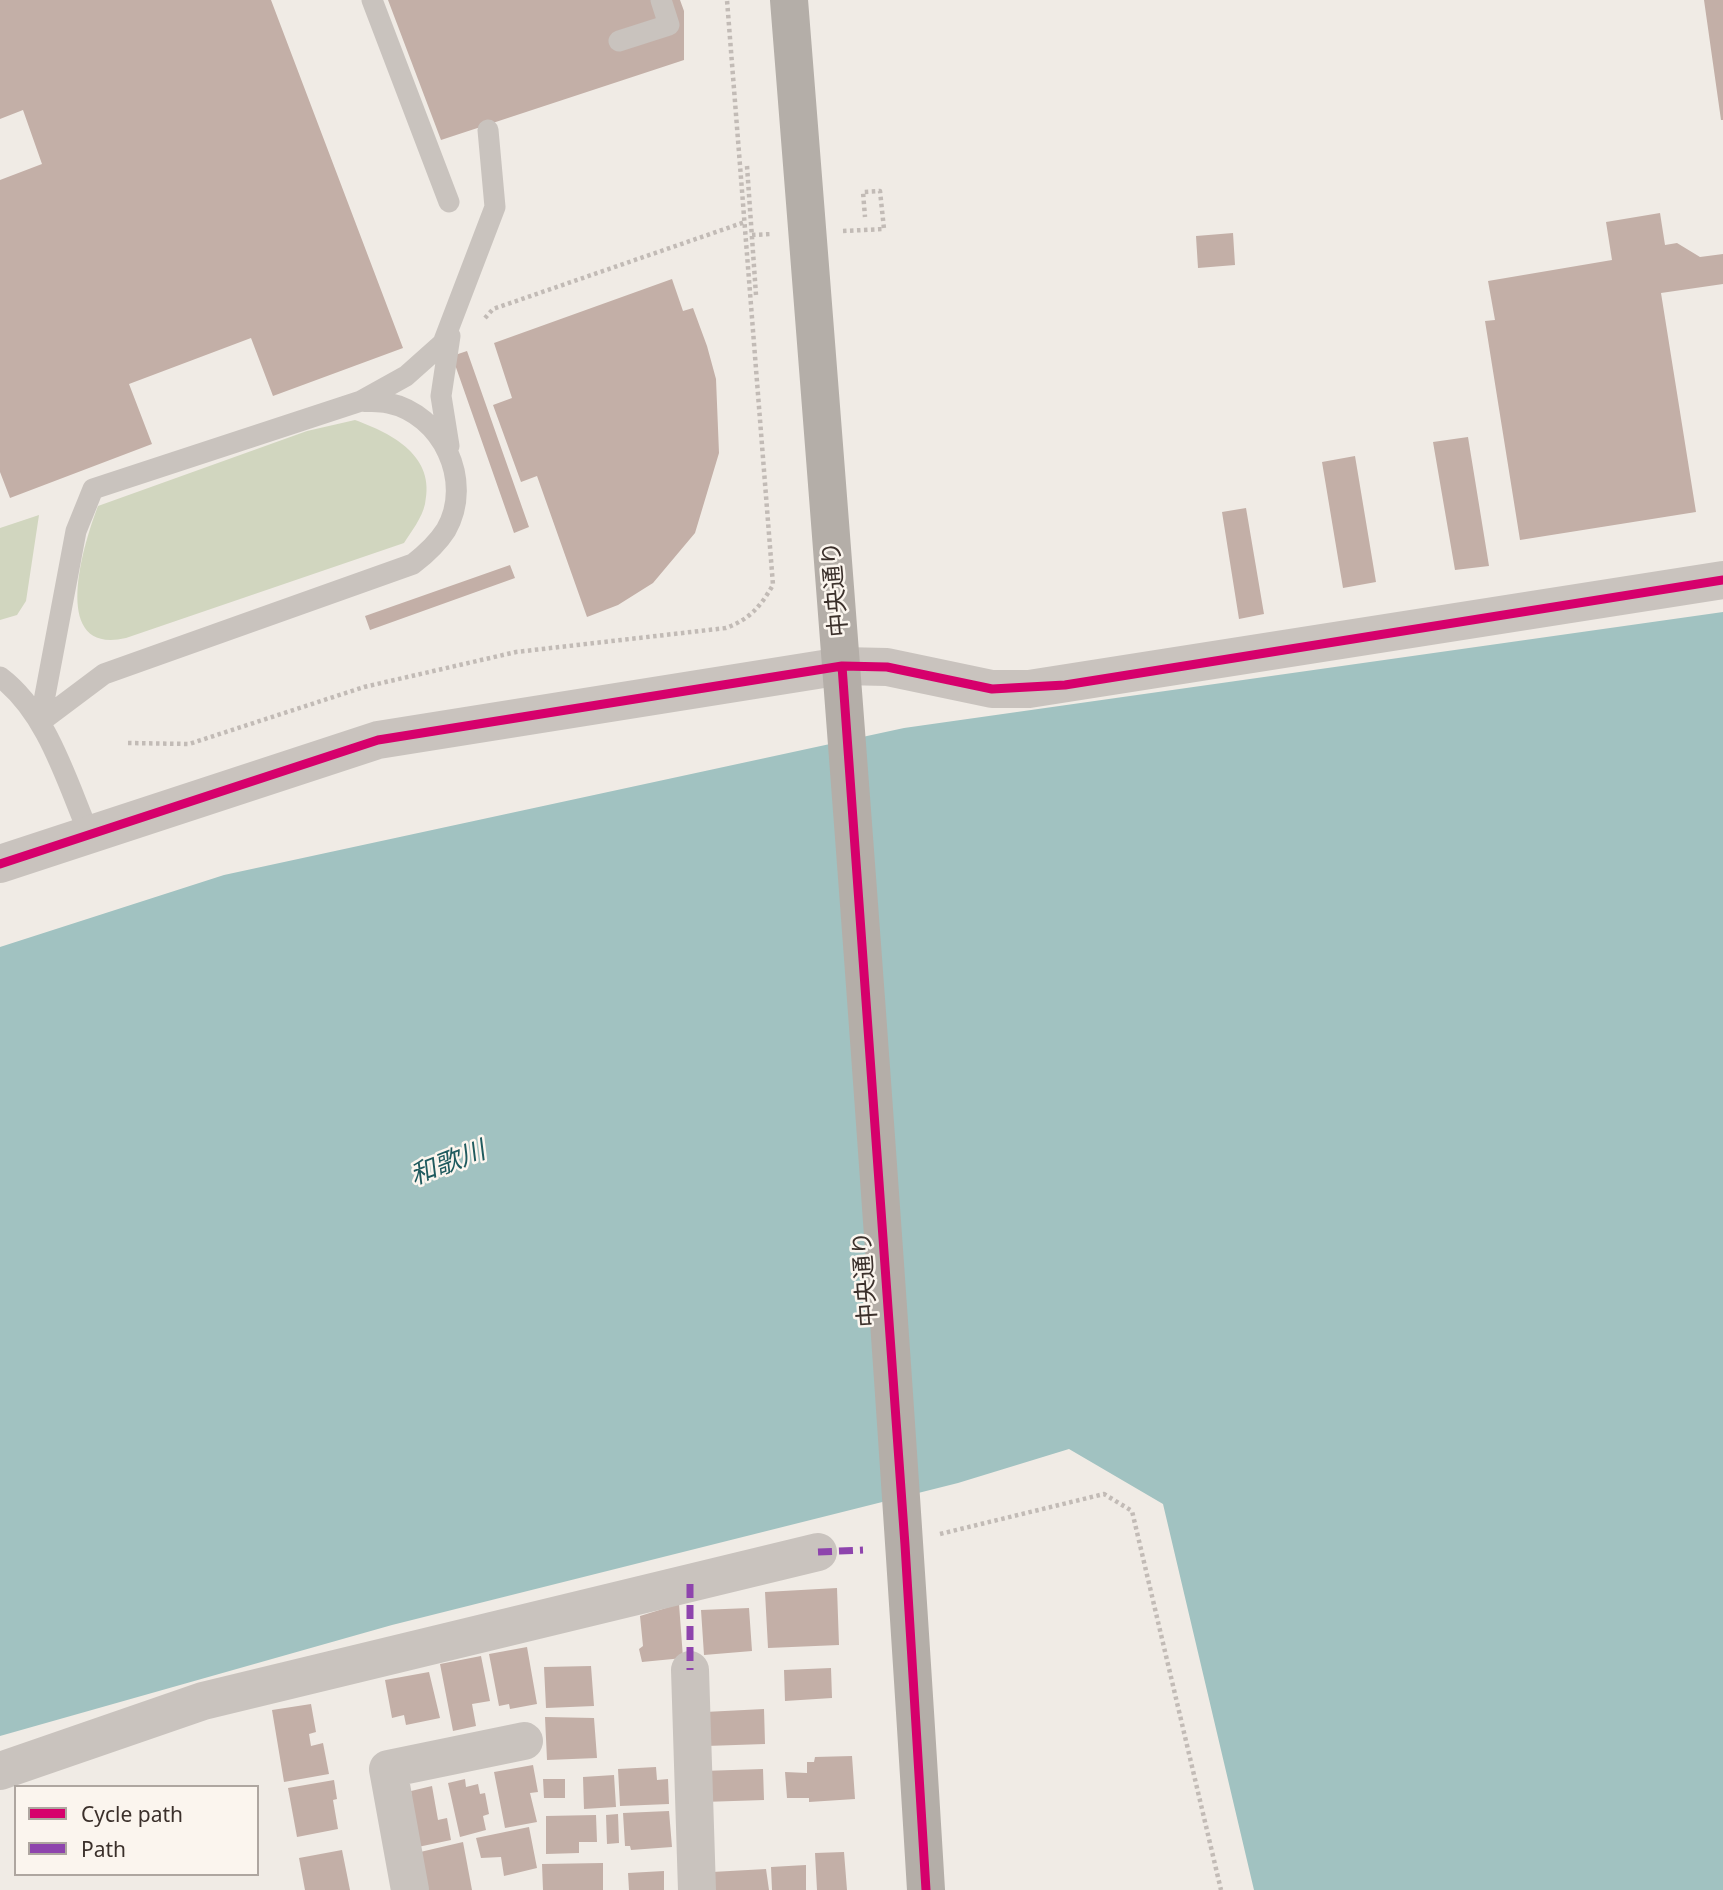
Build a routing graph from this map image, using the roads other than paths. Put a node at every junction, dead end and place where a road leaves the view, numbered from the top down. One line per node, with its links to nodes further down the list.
1 (372, 0): 5 (lane)
2 (661, 0): 4 (lane)
3 (789, 0): 9 (highway, 中央通り)
4 (619, 41)
5 (450, 202)
6 (361, 401): 7 (lane); 7 (lane); 11 (lane)
7 (450, 454): 11 (lane)
8 (1723, 580): 9 (street)
9 (842, 666): 12 (street); 20 (highway, 中央通り)
10 (0, 677): 11 (lane)
11 (40, 722): 12 (lane)
12 (90, 836): 13 (street)
13 (0, 864)
14 (818, 1552): 17 (street)
15 (690, 1670): 19 (street)
16 (524, 1741): 18 (street)
17 (0, 1771)
18 (410, 1890)
19 (697, 1890)
20 (926, 1890)

